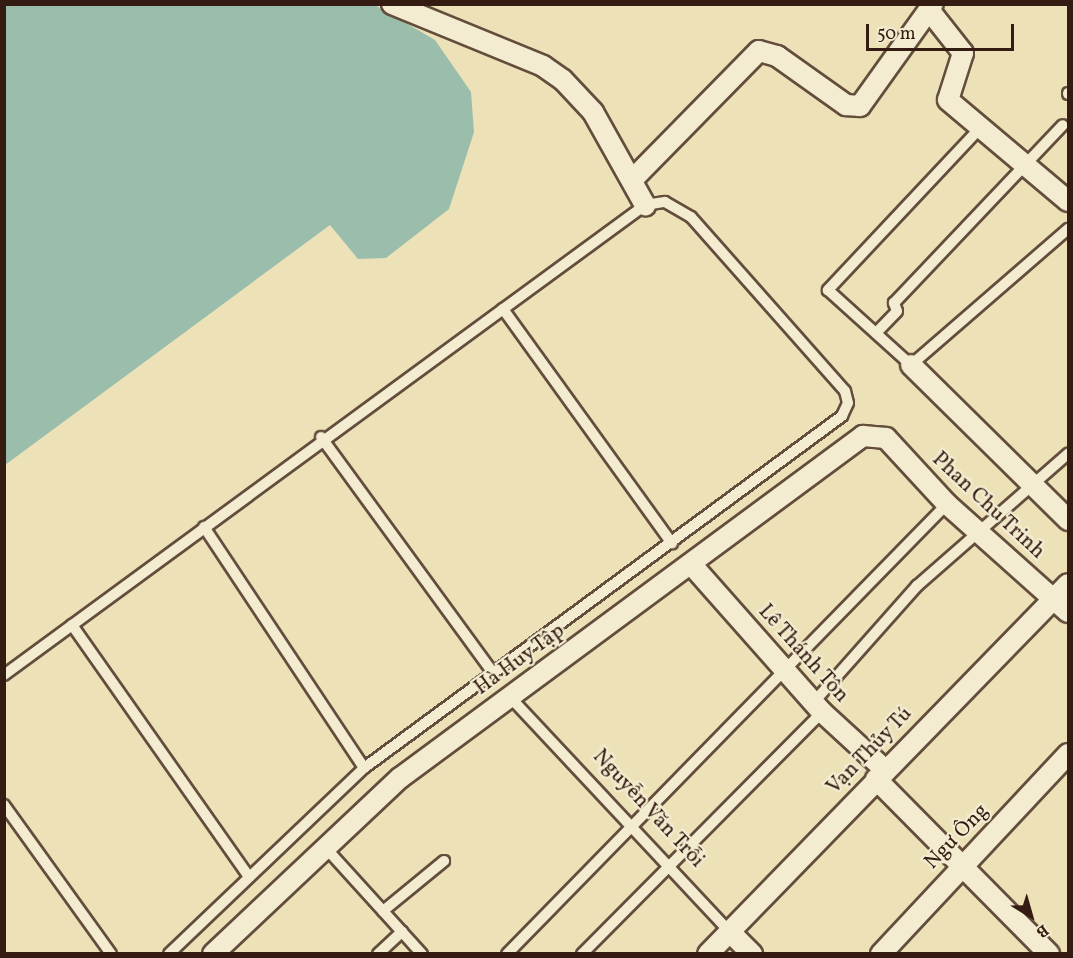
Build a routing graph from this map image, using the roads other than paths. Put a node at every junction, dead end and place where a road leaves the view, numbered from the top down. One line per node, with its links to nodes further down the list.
1 (397, 6): 6 (street)
2 (931, 7): 4 (street); 6 (street)
3 (1063, 125): 5 (lane)
4 (981, 127): 5 (street); 11 (lane)
5 (1026, 165): 7 (street); 11 (lane)
6 (634, 178): 8 (street)
7 (1068, 201)
8 (645, 205): 10 (lane); 21 (lane)
9 (1068, 229): 12 (lane)
10 (502, 309): 14 (lane); 21 (lane)
11 (876, 333): 12 (lane)
12 (911, 365): 16 (street)
13 (876, 433): 17 (street, Phan Chu Trinh); 22 (street, Hà Huy Tập)
14 (321, 437): 19 (lane); 27 (lane)
15 (1068, 454): 16 (lane)
16 (1035, 488): 18 (street); 20 (lane)
17 (946, 504): 20 (street, Phan Chu Trinh); 26 (lane)
18 (1068, 520)
19 (204, 527): 25 (lane); 32 (lane)
20 (978, 533): 24 (street, Phan Chu Trinh); 30 (lane)
21 (672, 543): 27 (lane)
22 (691, 564): 26 (street, Lê Thánh Tôn); 29 (street, Hà Huy Tập)
23 (1068, 585): 24 (street, Vạn Thủy Tú)
24 (1061, 606): 33 (street, Vạn Thủy Tú)
25 (72, 626): 28 (lane); 40 (lane)
26 (786, 673): 30 (street, Lê Thánh Tôn); 35 (lane)
27 (494, 674): 32 (lane)
28 (4, 675)
29 (510, 697): 35 (lane, Nguyễn Văn Trỗi); 36 (street, Hà Huy Tập)
30 (817, 707): 33 (street, Lê Thánh Tôn); 38 (lane)
31 (1064, 767): 39 (street, Ngư Ông)
32 (364, 768): 40 (lane)
33 (880, 775): 39 (street, Lê Thánh Tôn); 42 (street, Vạn Thủy Tú)
34 (4, 805): 44 (lane)
35 (631, 826): 38 (lane, Nguyễn Văn Trỗi); 49 (lane)
36 (323, 846): 41 (lane); 46 (street, Hà Huy Tập)
37 (444, 861): 41 (lane)
38 (667, 864): 42 (lane, Nguyễn Văn Trỗi); 50 (lane)
39 (965, 864): 53 (street, Ngư Ông); 54 (street, Lê Thánh Tôn)
40 (248, 875): 45 (lane)
41 (383, 911): 43 (lane)
42 (729, 931): 51 (street, Vạn Thủy Tú); 52 (street, Nguyễn Văn Trỗi)
43 (402, 932): 47 (lane); 48 (lane)
44 (111, 954)
45 (169, 954)
46 (213, 954)
47 (378, 954)
48 (422, 954)
49 (507, 954)
50 (582, 954)
51 (708, 954)
52 (752, 954)
53 (880, 954)
54 (1049, 954)

